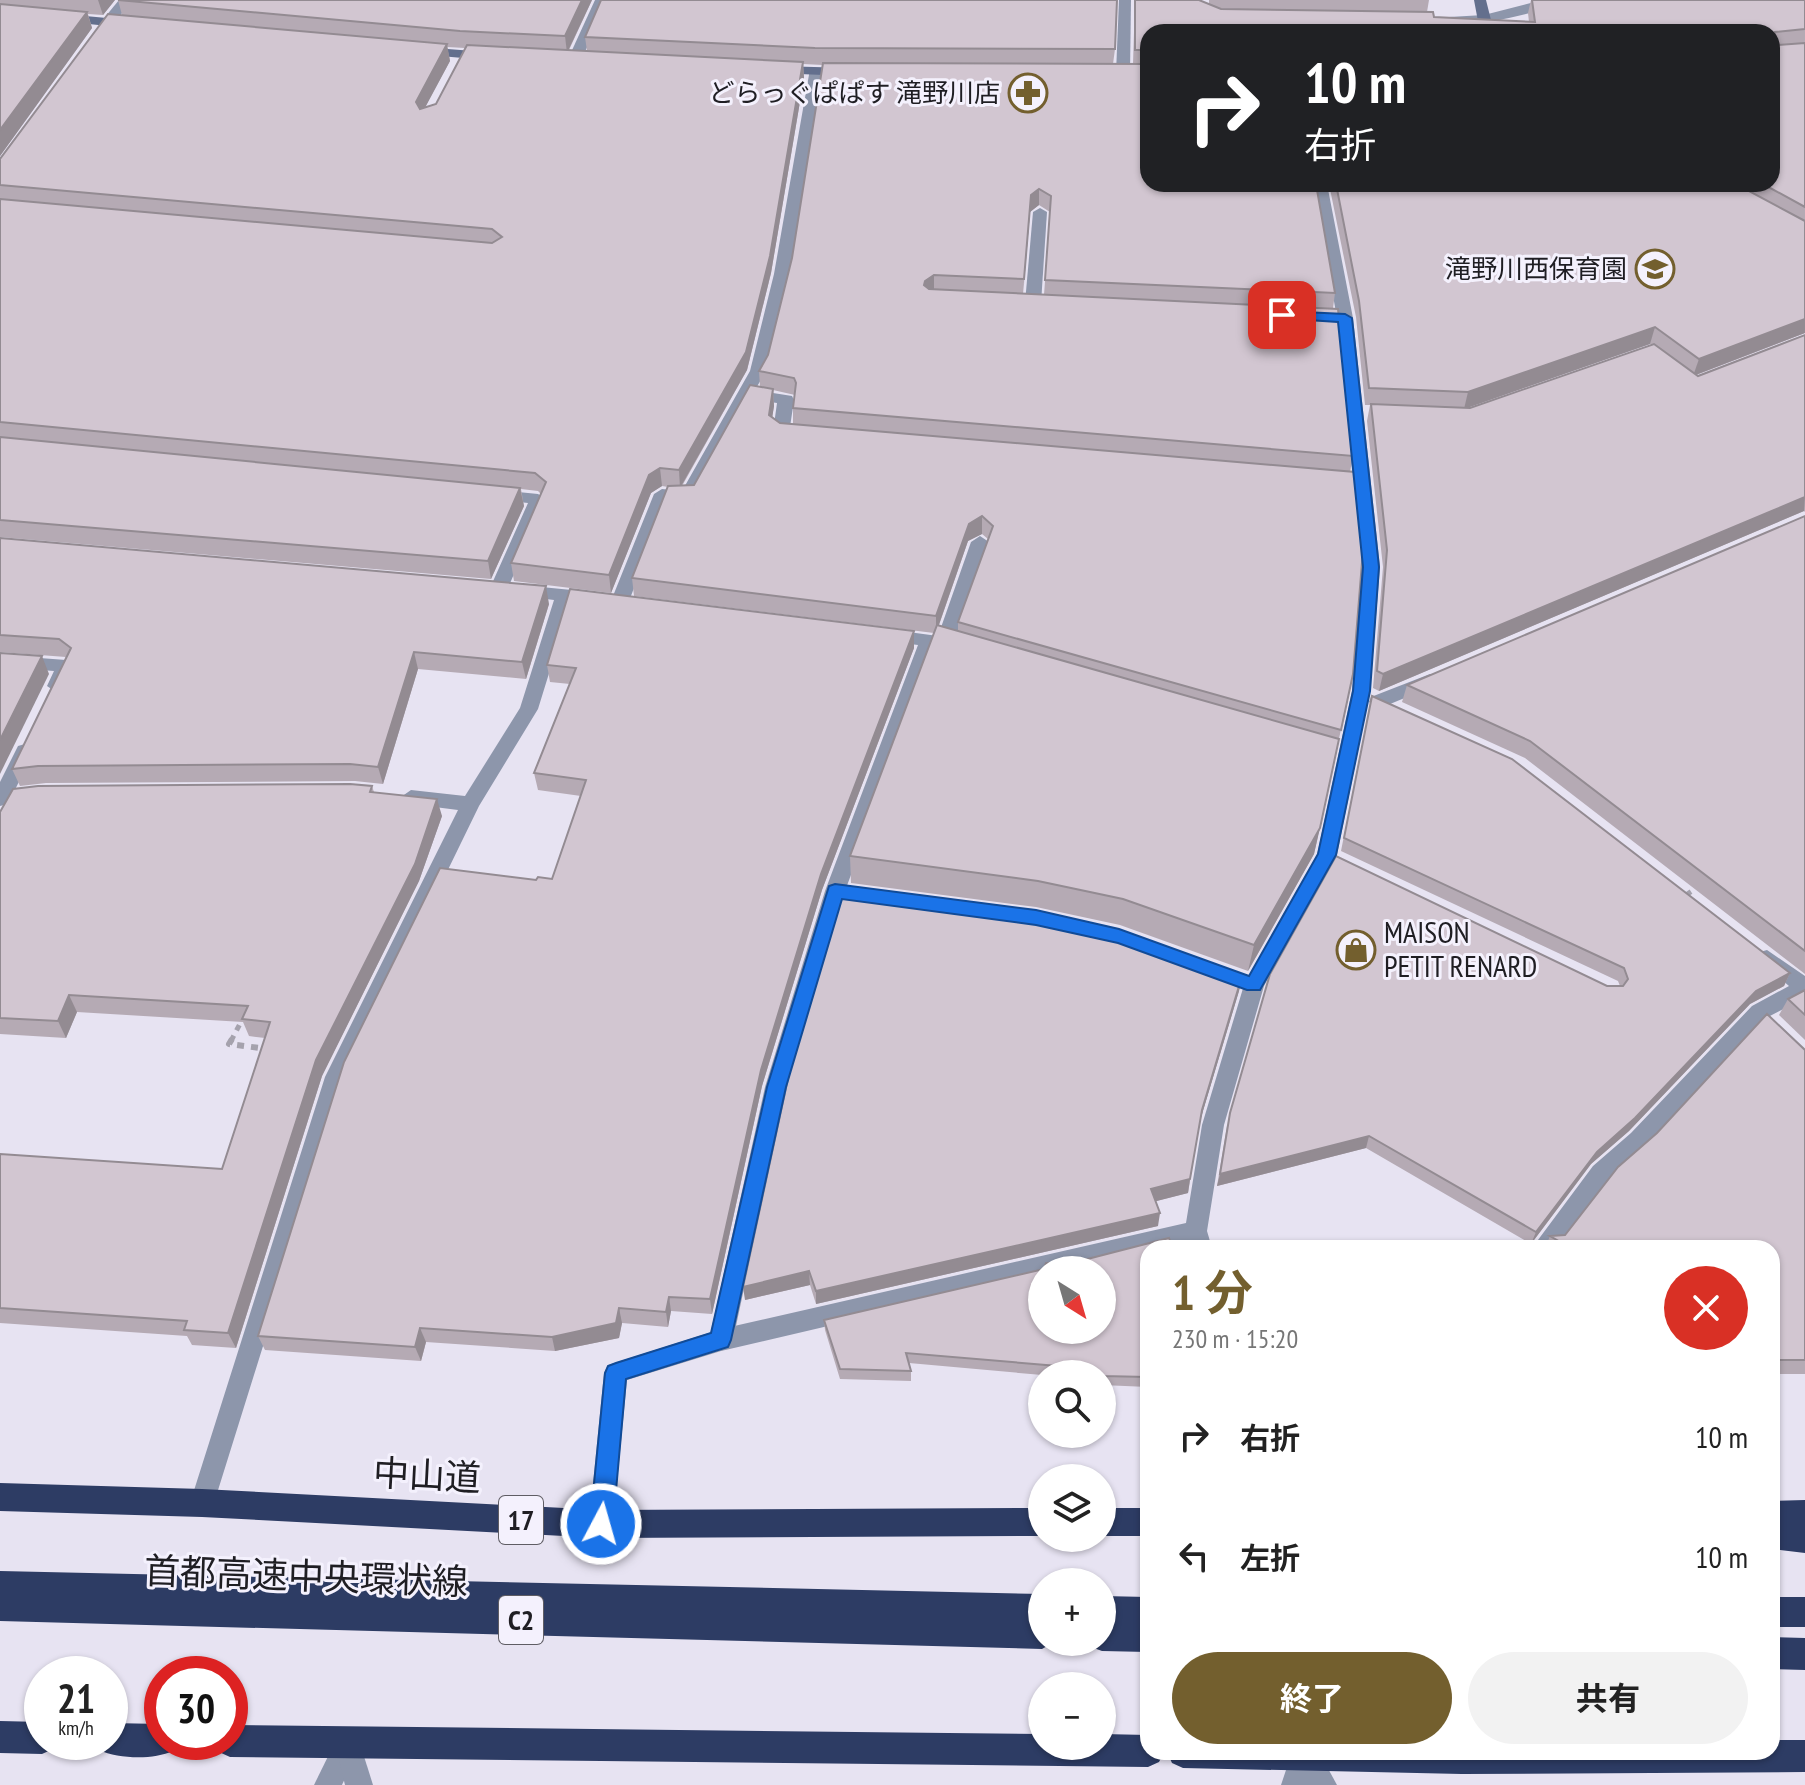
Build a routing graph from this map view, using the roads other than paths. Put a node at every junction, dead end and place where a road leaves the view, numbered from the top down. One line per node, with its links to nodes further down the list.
1 (126, 0): 12 (street)
2 (601, 0): 15 (street)
3 (1125, 0): 19 (street)
4 (1480, 0): 9 (street)
5 (1557, 0): 10 (street)
6 (46, 17): 12 (street)
7 (1441, 21): 8 (street)
8 (1475, 24)
9 (1486, 24)
10 (1489, 24)
11 (139, 25): 12 (street)
12 (104, 28)
13 (402, 50): 14 (street)
14 (495, 56)
15 (559, 59)
16 (770, 70): 17 (street)
17 (815, 72): 18 (street); 23 (street)
18 (861, 72)
19 (1108, 73)
20 (1321, 192): 33 (street)
21 (1040, 212): 22 (street)
22 (1033, 303)
23 (746, 393): 24 (street); 27 (street)
24 (812, 434)
25 (476, 493): 27 (street)
26 (980, 542): 29 (street)
27 (564, 595): 39 (street)
28 (867, 632): 29 (street)
29 (936, 642): 30 (street); 48 (street)
30 (973, 653)
31 (0, 661): 34 (street)
32 (1450, 671): 33 (street)
33 (1370, 697): 35 (street); 45 (street)
34 (46, 706)
35 (1406, 715)
36 (33, 733): 38 (street)
37 (398, 796): 39 (street)
38 (9, 799): 40 (street)
39 (470, 804): 50 (street)
40 (0, 823)
41 (1686, 895): 42 (street)
42 (1805, 988): 43 (street)
43 (1759, 1012): 44 (street); 46 (street)
44 (1777, 1030)
45 (1199, 1240)
46 (1549, 1240)
47 (1140, 1252): 48 (street)
48 (721, 1340): 56 (street)
49 (0, 1497): 50 (highway, 中山道 / 17)
50 (202, 1503): 56 (highway, 中山道 / 17)
51 (1805, 1514): 52 (highway)
52 (1780, 1515)
53 (1028, 1522): 56 (highway, 中山道 / 17)
54 (1116, 1522): 55 (highway)
55 (1140, 1522)
56 (601, 1524)
57 (1780, 1536): 58 (highway)
58 (1805, 1539)
59 (0, 1586): 61 (highway, 首都高速中央環状線 / C2)
60 (0, 1606): 66 (highway, 首都高速中央環状線 / C2)
61 (1028, 1609)
62 (1116, 1611): 63 (highway)
63 (1140, 1612)
64 (1780, 1612): 65 (highway)
65 (1805, 1612)
66 (1028, 1634)
67 (1116, 1636): 68 (highway)
68 (1140, 1637)
69 (1780, 1653): 70 (highway)
70 (1805, 1654)
71 (0, 1737): 72 (highway)
72 (24, 1738)
73 (248, 1741): 74 (highway)
74 (348, 1743): 75 (highway); 81 (street); 82 (street)
75 (1140, 1751)
76 (1780, 1756): 77 (highway)
77 (1805, 1756)
78 (1262, 1760): 80 (highway)
79 (1554, 1760): 80 (highway)
80 (1302, 1764): 83 (street)
81 (328, 1785)
82 (359, 1785)
83 (1323, 1785)

